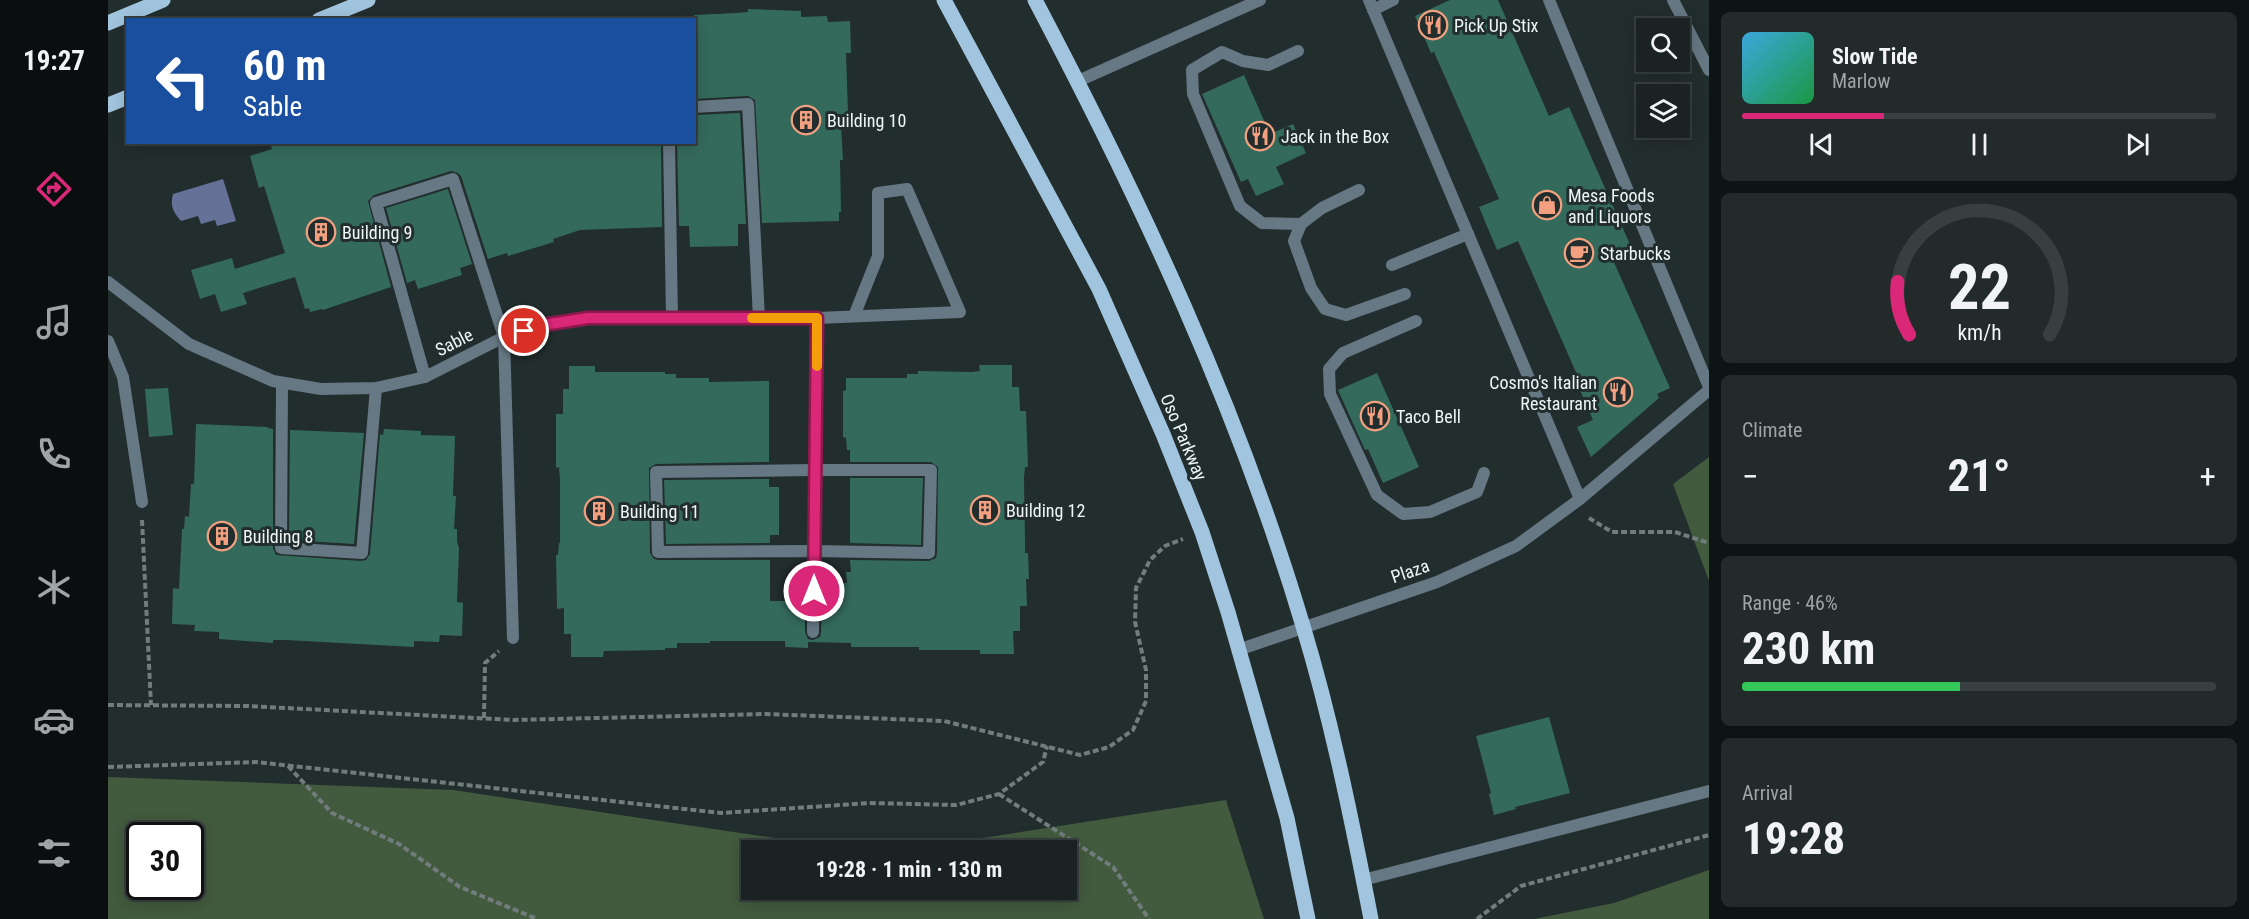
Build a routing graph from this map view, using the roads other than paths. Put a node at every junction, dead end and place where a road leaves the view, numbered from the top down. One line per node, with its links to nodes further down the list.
1 (163, 0): 12 (main road)
2 (368, 0): 11 (main road)
3 (944, 0): 45 (main road, Oso Parkway)
4 (1035, 0): 15 (main road)
5 (1260, 0): 9 (street)
6 (1393, 0): 10 (street)
7 (1549, 0): 36 (street)
8 (1673, 0): 14 (street)
9 (1246, 3): 15 (street)
10 (1371, 5): 22 (street)
11 (324, 18)
12 (108, 23)
13 (1298, 51): 21 (street)
14 (1709, 70)
15 (1078, 81): 42 (main road)
16 (126, 98): 17 (main road)
17 (108, 105)
18 (696, 107): 28 (street)
19 (669, 144): 27 (street)
20 (1359, 190): 21 (street)
21 (1301, 224): 25 (street)
22 (1468, 234): 23 (street); 40 (street)
23 (1392, 266)
24 (108, 282): 34 (street, Sable)
25 (1405, 294)
26 (854, 316): 26 (street, Sable); 29 (street, Sable)
27 (672, 318): 28 (street, Sable); 31 (street, Sable)
28 (759, 318): 29 (street, Sable)
29 (817, 318): 37 (street)
30 (1416, 321): 38 (street)
31 (504, 337): 33 (street, Sable); 33 (street); 44 (street)
32 (108, 341): 39 (street)
33 (425, 377): 35 (street, Sable)
34 (282, 383): 35 (street, Sable); 35 (street)
35 (376, 388)
36 (1709, 389): 40 (street, Plaza)
37 (815, 470): 41 (street); 41 (street); 41 (street)
38 (1484, 473)
39 (142, 502)
40 (1575, 503): 42 (street, Plaza)
41 (814, 551): 43 (street)
42 (1304, 626): 45 (street, Plaza); 47 (main road)
43 (813, 632)
44 (513, 639)
45 (1238, 650): 48 (main road, Oso Parkway)
46 (1709, 792): 47 (street)
47 (1363, 880): 49 (main road)
48 (1308, 919)
49 (1371, 919)

